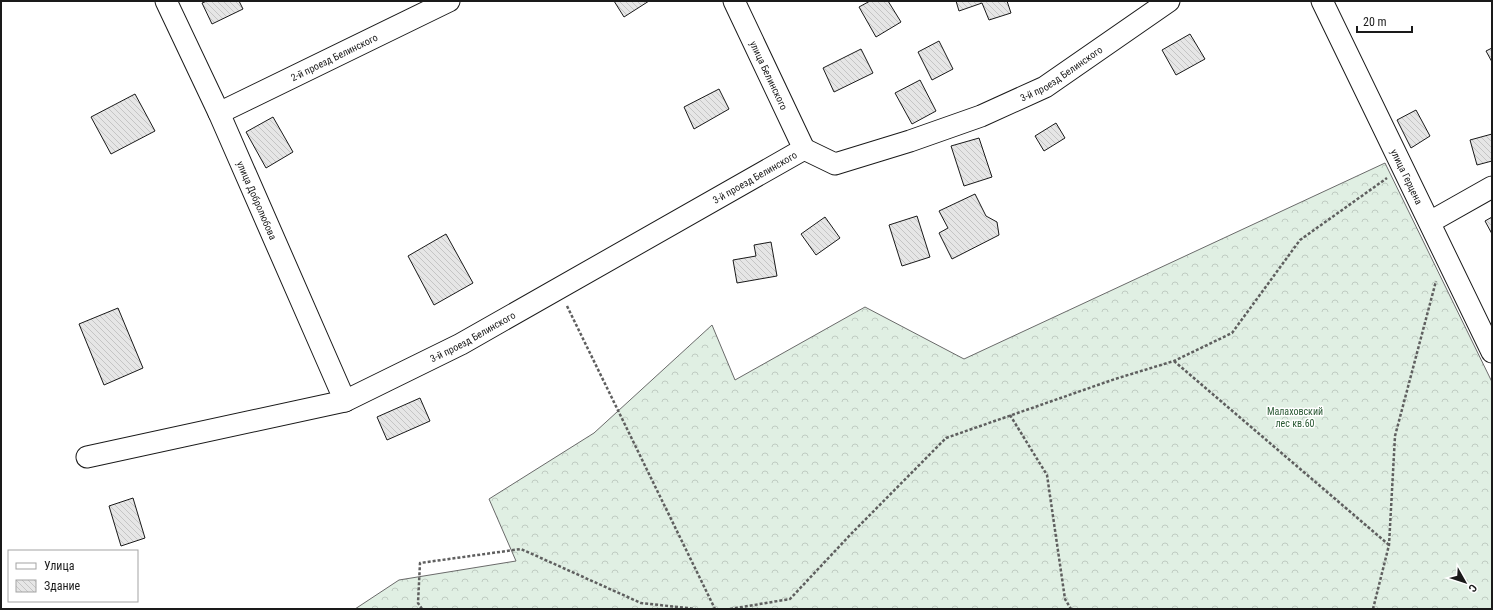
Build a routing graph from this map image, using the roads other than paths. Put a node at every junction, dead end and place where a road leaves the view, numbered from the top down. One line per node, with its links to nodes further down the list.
1 (166, 1): 6 (street, улица Добролюбова)
2 (448, 1): 6 (street, 2-й проезд Белинского)
3 (734, 1): 7 (street, улица Белинского)
4 (1169, 1): 7 (street, 3-й проезд Белинского)
5 (1322, 1): 9 (street, улица Герцена)
6 (219, 113): 11 (street, улица Добролюбова)
7 (804, 149): 11 (street, 3-й проезд Белинского)
8 (1492, 187): 9 (street)
9 (1430, 222): 10 (street, улица Герцена)
10 (1492, 352)
11 (345, 401): 12 (street, 3-й проезд Белинского)
12 (87, 457)

